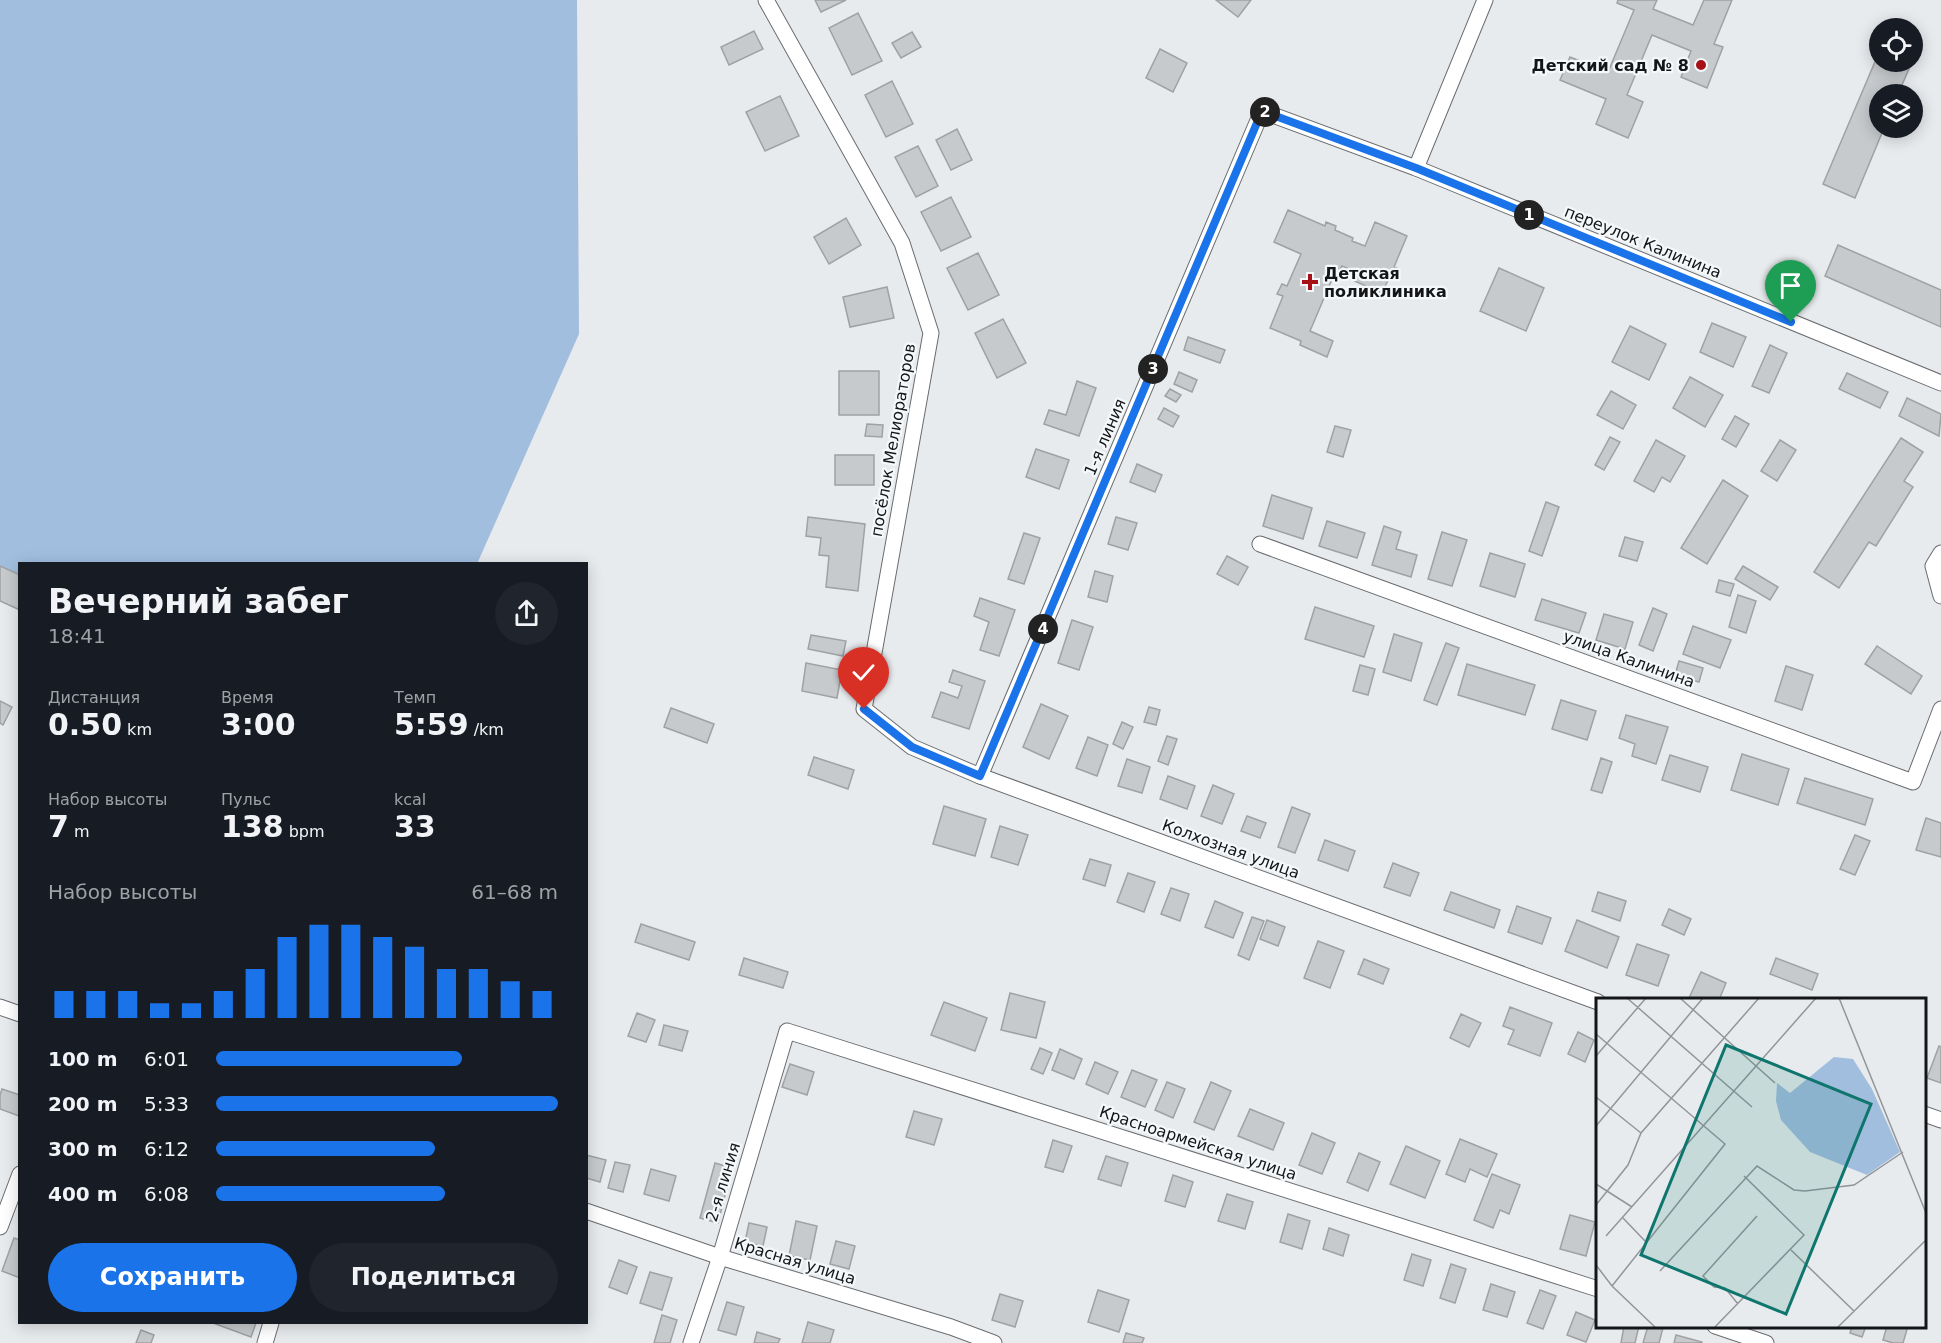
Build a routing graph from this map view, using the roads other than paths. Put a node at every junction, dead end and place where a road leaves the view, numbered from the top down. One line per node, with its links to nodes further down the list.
1 (766, 0): 9 (street, посёлок Мелиораторов)
2 (1485, 0): 4 (street)
3 (1262, 111): 4 (street, переулок Калинина); 11 (street, 1-я линия)
4 (1416, 168): 5 (street, переулок Калинина)
5 (1941, 383)
6 (1260, 544): 10 (street, улица Калинина)
7 (1941, 553): 8 (street)
8 (1941, 596)
9 (864, 709): 11 (street, Колхозная улица)
10 (1941, 710)
11 (980, 776): 12 (street, Колхозная улица)
12 (1596, 1001)
13 (0, 1007): 14 (street)
14 (18, 1013)
15 (787, 1031): 21 (street, 2-я линия); 22 (street, Красноармейская улица)
16 (1926, 1115): 17 (street)
17 (1941, 1120)
18 (18, 1179): 20 (street)
19 (588, 1212): 21 (street, Красная улица)
20 (0, 1227)
21 (720, 1257): 26 (street, 2-я линия); 27 (street, Красная улица)
22 (1596, 1288)
23 (272, 1324): 25 (street)
24 (1720, 1328): 28 (street)
25 (265, 1343)
26 (691, 1343)
27 (994, 1343)
28 (1766, 1343)

